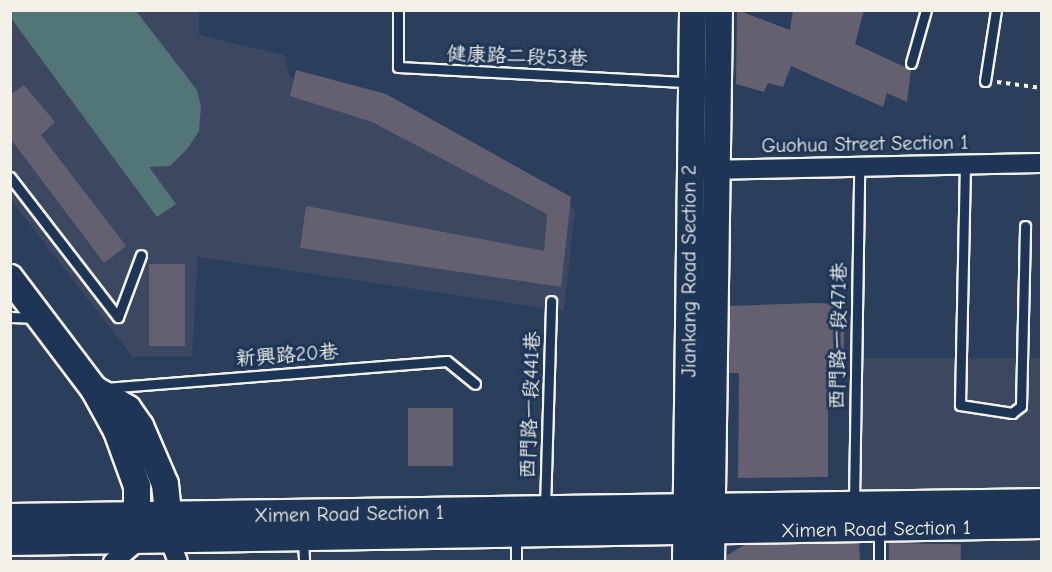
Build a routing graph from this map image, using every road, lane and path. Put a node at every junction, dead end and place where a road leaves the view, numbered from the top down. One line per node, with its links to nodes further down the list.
1 (398, 10): 8 (lane, 健康路二段53巷)
2 (693, 10): 8 (street, Jiankang Road Section 2)
3 (719, 10): 14 (street, Jiankang Road Section 2)
4 (927, 10): 6 (lane)
5 (996, 10): 7 (lane)
6 (911, 63)
7 (985, 81): 9 (path)
8 (691, 82): 13 (street, Jiankang Road Section 2)
9 (1041, 88)
10 (1041, 163): 11 (street, Guohua Street Section 1)
11 (965, 165): 12 (street, Guohua Street Section 1); 16 (lane)
12 (859, 167): 14 (street, Guohua Street Section 1); 25 (lane, 西門路一段471巷)
13 (689, 170): 14 (street, Guohua Street Section 1); 28 (street, Jiankang Road Section 2)
14 (715, 170): 28 (street, Jiankang Road Section 2)
15 (10, 177): 17 (lane)
16 (1025, 226)
17 (141, 255)
18 (10, 278): 21 (street)
19 (551, 301): 26 (lane, 西門路一段441巷)
20 (10, 317): 21 (lane)
21 (40, 318): 23 (street)
22 (475, 384): 23 (lane, 新興路20巷)
23 (94, 389): 32 (street); 34 (street)
24 (1041, 502): 25 (street, Ximen Road Section 1)
25 (854, 505): 28 (street, Ximen Road Section 1)
26 (545, 510): 28 (street, Ximen Road Section 1); 34 (street, Ximen Road Section 1)
27 (10, 517): 32 (street, Ximen Road Section 1)
28 (699, 520): 30 (street, Ximen Road Section 1); 31 (street, Ximen Road Section 1); 38 (street); 39 (street)
29 (1041, 525): 30 (street, Ximen Road Section 1)
30 (879, 529): 40 (lane)
31 (516, 535): 35 (street, Ximen Road Section 1); 37 (lane)
32 (135, 540): 33 (street, Ximen Road Section 1); 34 (street, Ximen Road Section 1); 36 (street)
33 (10, 542)
34 (170, 545): 35 (street, Ximen Road Section 1)
35 (303, 550)
36 (113, 561)
37 (516, 561)
38 (686, 561)
39 (711, 561)
40 (879, 561)

